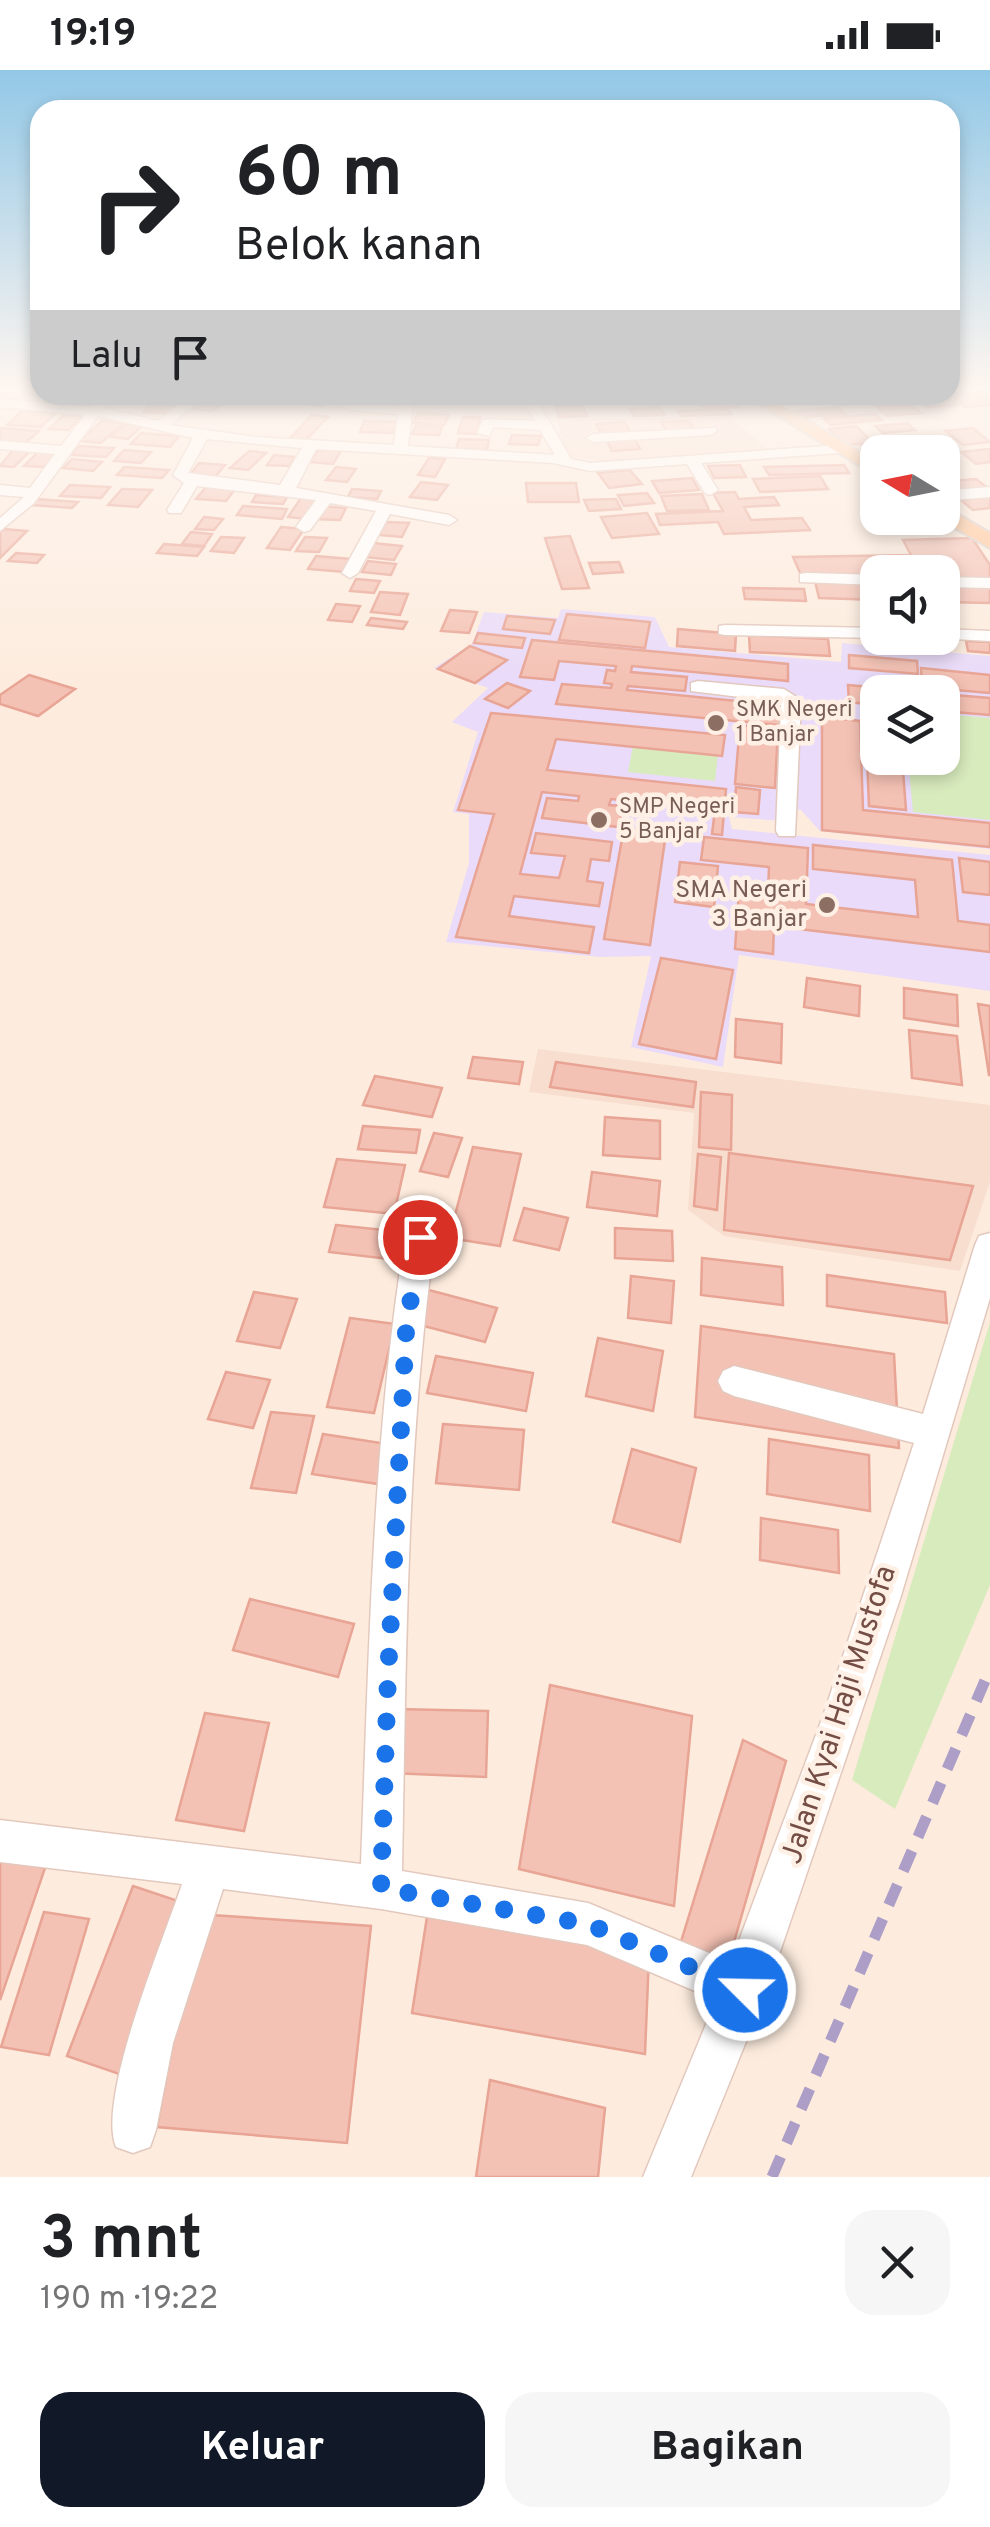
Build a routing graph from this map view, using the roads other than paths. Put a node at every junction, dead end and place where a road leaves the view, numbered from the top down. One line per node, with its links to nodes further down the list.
1 (40, 484): 9 (street)
2 (191, 484): 14 (street)
3 (225, 484): 8 (street)
4 (287, 484): 8 (street)
5 (707, 484): 7 (street)
6 (0, 490): 9 (street)
7 (710, 490)
8 (289, 491): 12 (street)
9 (34, 492): 17 (street)
10 (990, 492): 11 (street)
11 (960, 494)
12 (324, 500): 13 (street); 18 (street)
13 (384, 509): 15 (street); 20 (street)
14 (175, 510)
15 (450, 520)
16 (960, 522): 19 (main road)
17 (0, 526)
18 (304, 527)
19 (990, 542)
20 (350, 573)
21 (806, 578): 22 (street)
22 (860, 580)
23 (960, 582): 24 (street)
24 (990, 583)
25 (725, 630): 26 (street)
26 (860, 633)
27 (960, 635): 28 (street)
28 (990, 636)
29 (698, 687): 30 (street)
30 (787, 831)
31 (420, 1237): 37 (street)
32 (990, 1245): 34 (street, Jalan Kyai Haji Mustofa)
33 (734, 1381): 34 (street)
34 (932, 1432): 38 (street, Jalan Kyai Haji Mustofa)
35 (0, 1841): 36 (street)
36 (209, 1868): 37 (street); 39 (street)
37 (381, 1888): 38 (street)
38 (745, 1990): 40 (street, Jalan Kyai Haji Mustofa)
39 (133, 2130)
40 (667, 2177)

